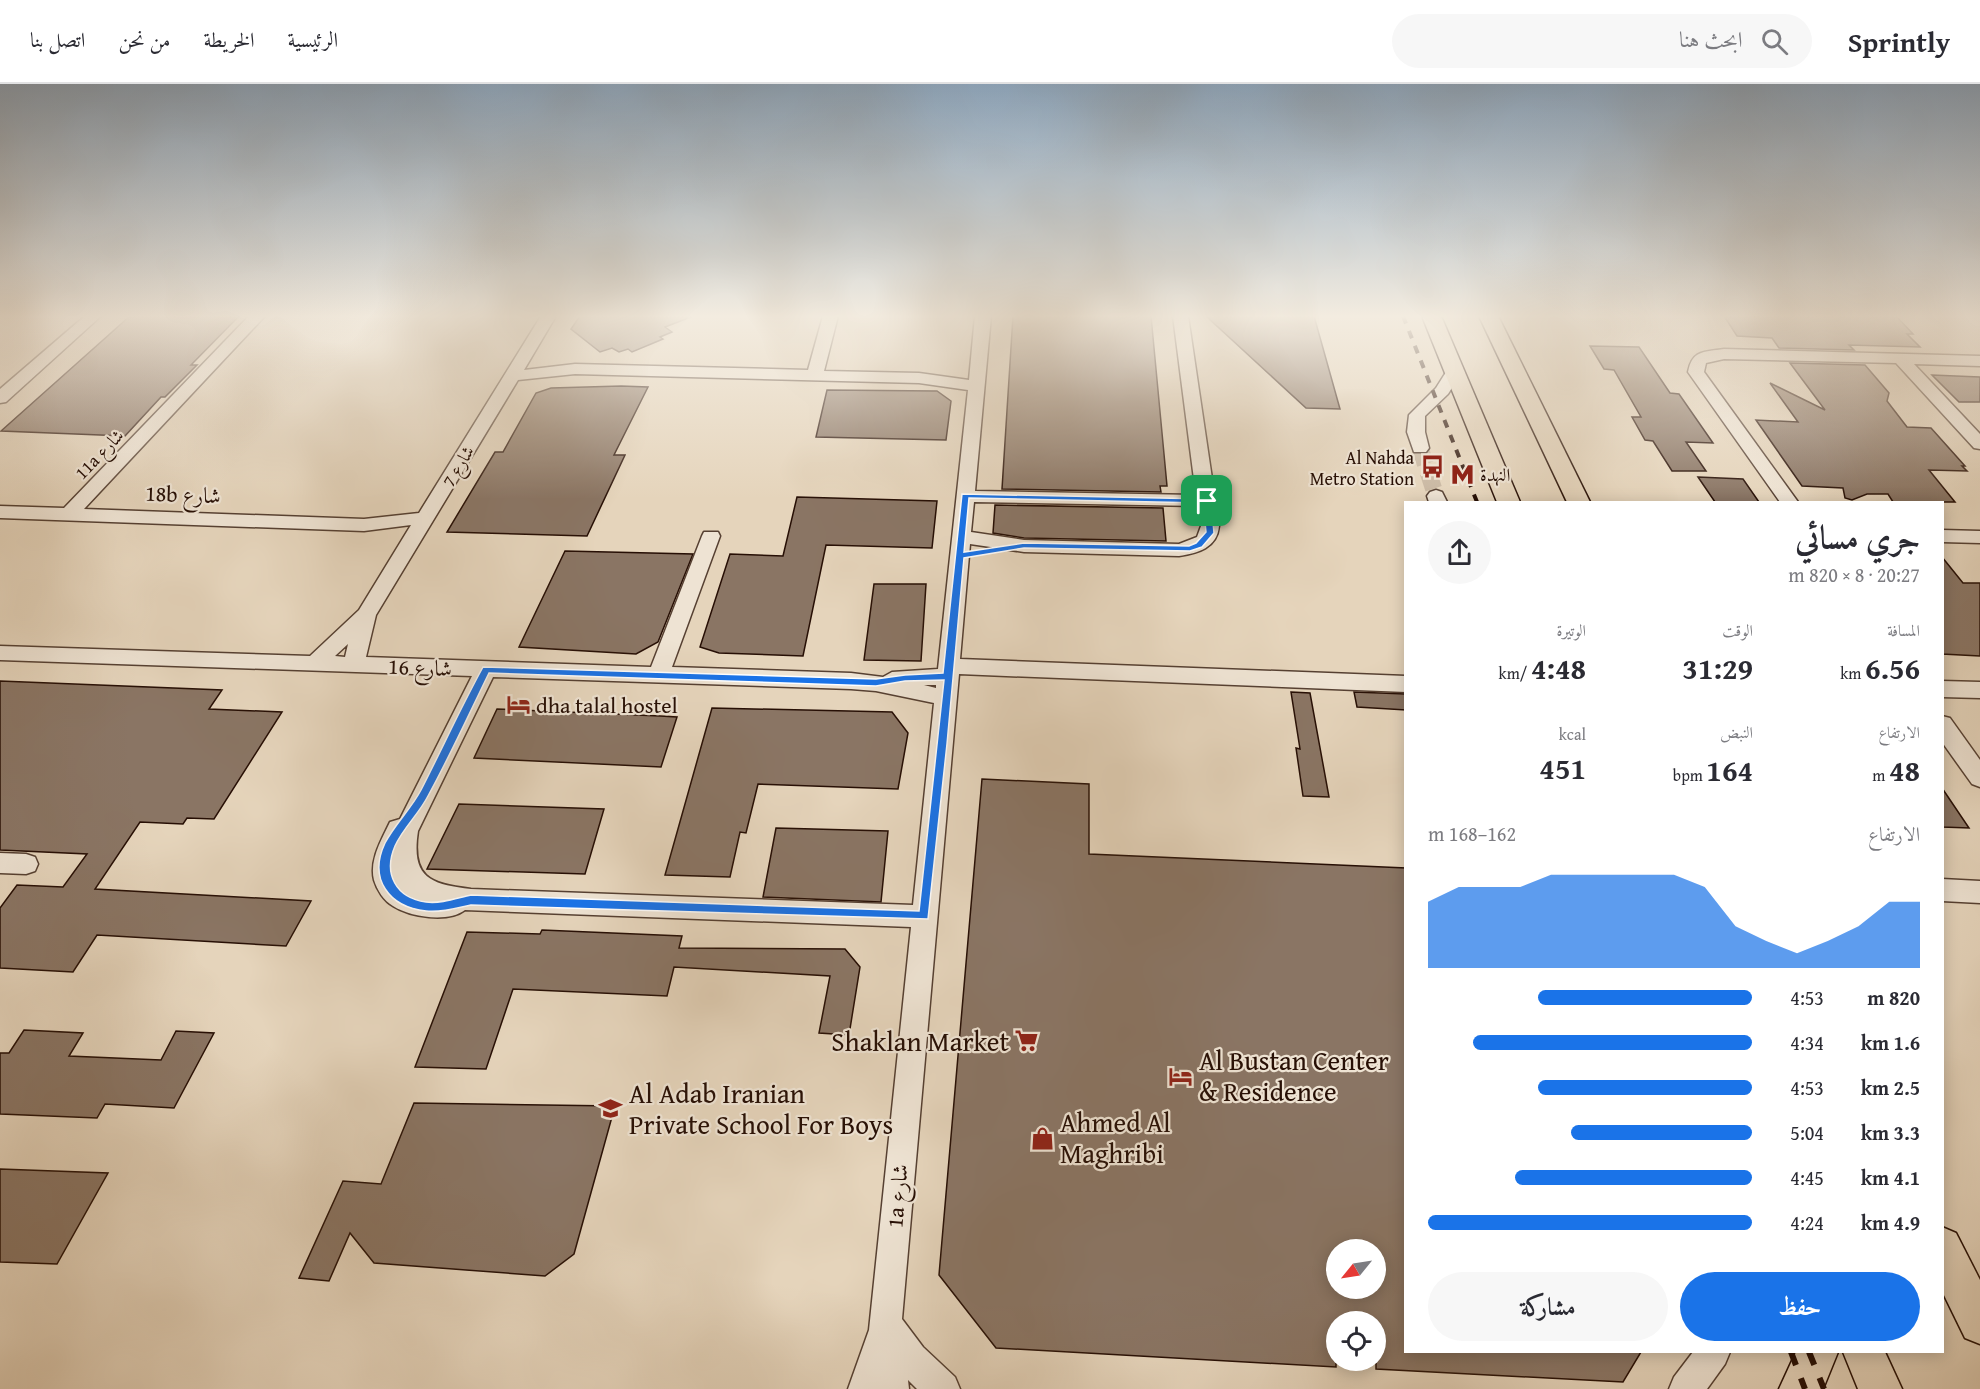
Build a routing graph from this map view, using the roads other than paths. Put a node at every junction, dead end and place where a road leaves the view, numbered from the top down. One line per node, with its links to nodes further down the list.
1 (24, 377): 14 (street)
2 (200, 377): 24 (street, 11a شارع)
3 (512, 377): 25 (street, شارع 7)
4 (861, 377): 13 (street)
5 (976, 377): 13 (street, 1a شارع)
6 (1189, 377): 19 (street)
7 (1451, 377): 17 (street)
8 (1456, 377): 20 (main road)
9 (1500, 377): 15 (main road)
10 (1517, 377): 15 (main road)
11 (1700, 377): 22 (street)
12 (1918, 377): 16 (street)
13 (976, 380): 18 (street, 1a شارع)
14 (0, 398)
15 (1539, 423): 21 (main road)
16 (1980, 444)
17 (1420, 448)
18 (965, 496): 19 (street); 31 (street, 1a شارع)
19 (1207, 501): 31 (street)
20 (1509, 501)
21 (1578, 501)
22 (1788, 501)
23 (0, 512): 24 (street, 18b شارع)
24 (69, 514): 26 (street, 18b شارع)
25 (426, 518): 26 (street, 18b شارع); 29 (street, شارع 7)
26 (364, 525): 29 (street, 18b شارع)
27 (711, 536): 37 (street)
28 (1944, 536): 30 (street)
29 (413, 537): 32 (street, شارع 7)
30 (1980, 537)
31 (960, 546): 38 (street, 1a شارع)
32 (366, 615): 34 (street, شارع 7); 35 (street, شارع 7)
33 (0, 653): 34 (street, شارع 16)
34 (314, 664): 35 (street, شارع 16)
35 (353, 665): 36 (street, شارع 16)
36 (486, 669): 37 (street, شارع 16); 48 (street)
37 (658, 675): 38 (street, شارع 16)
38 (947, 680): 39 (street, شارع 16); 48 (street, 1a شارع)
39 (1404, 684)
40 (1944, 689): 41 (street)
41 (1980, 690)
42 (1944, 727): 43 (street)
43 (1980, 778)
44 (0, 863): 45 (street)
45 (26, 864)
46 (1944, 890): 47 (street)
47 (1980, 892)
48 (924, 916): 50 (street, 1a شارع)
49 (1944, 1251): 51 (main road)
50 (885, 1323): 55 (street, 1a شارع); 56 (street, 1a شارع); 57 (street)
51 (1980, 1323)
52 (1712, 1353): 58 (street)
53 (1817, 1353): 59 (main road)
54 (1864, 1353): 60 (main road)
55 (865, 1389)
56 (892, 1389)
57 (943, 1389)
58 (1686, 1389)
59 (1801, 1389)
60 (1880, 1389)

